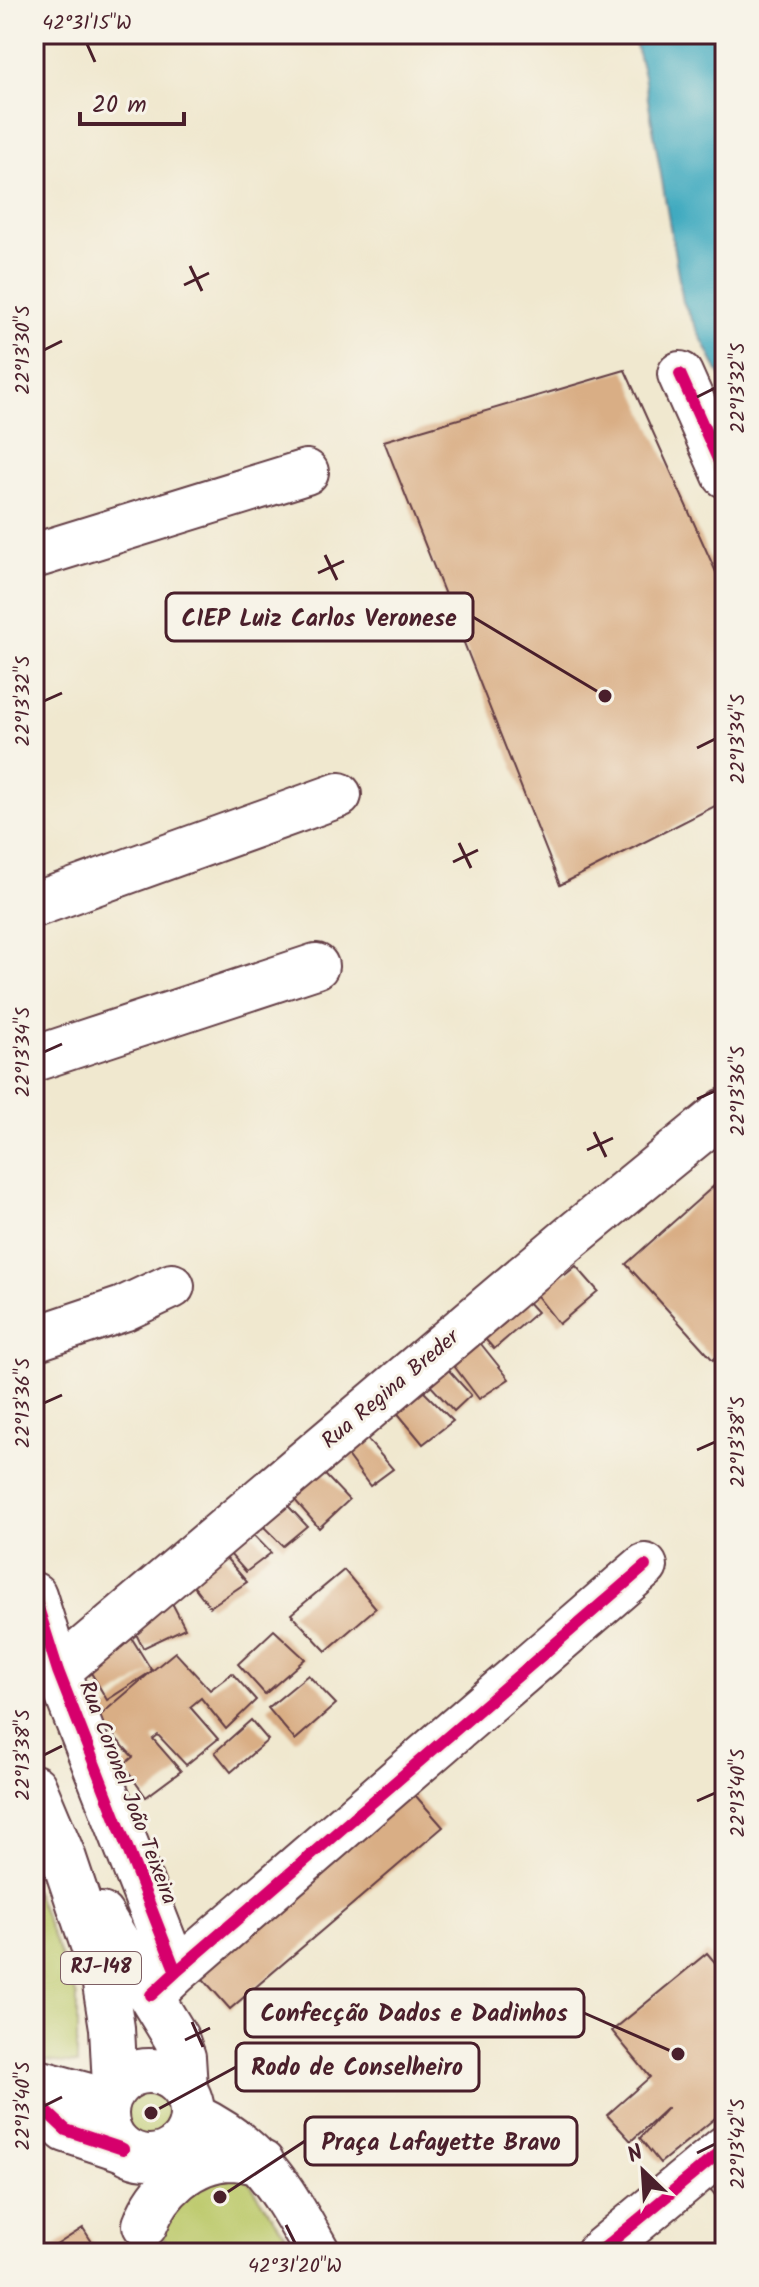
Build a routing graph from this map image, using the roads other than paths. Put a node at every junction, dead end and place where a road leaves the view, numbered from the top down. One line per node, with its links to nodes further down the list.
1 (680, 374): 3 (street)
2 (306, 472): 4 (street)
3 (725, 475)
4 (34, 556)
5 (339, 795): 6 (street)
6 (34, 905)
7 (316, 966): 8 (street)
8 (34, 1059)
9 (725, 1111): 14 (street, Rua Regina Breder)
10 (172, 1286): 11 (street)
11 (34, 1339)
12 (645, 1566): 17 (street)
13 (34, 1595): 14 (street, Rua Coronel João Teixeira)
14 (58, 1671): 17 (street, Rua Coronel João Teixeira)
15 (34, 1787): 16 (street, RJ-148)
16 (63, 1856): 17 (street); 19 (street, RJ-148)
17 (163, 1984): 21 (street)
18 (34, 2081): 19 (street)
19 (111, 2093): 21 (street); 23 (street)
20 (34, 2100): 23 (street)
21 (189, 2102): 23 (street); 24 (street)
22 (725, 2148): 27 (street)
23 (127, 2151): 25 (street)
24 (262, 2163): 25 (street); 26 (street)
25 (152, 2239)
26 (318, 2253)
27 (598, 2253)

